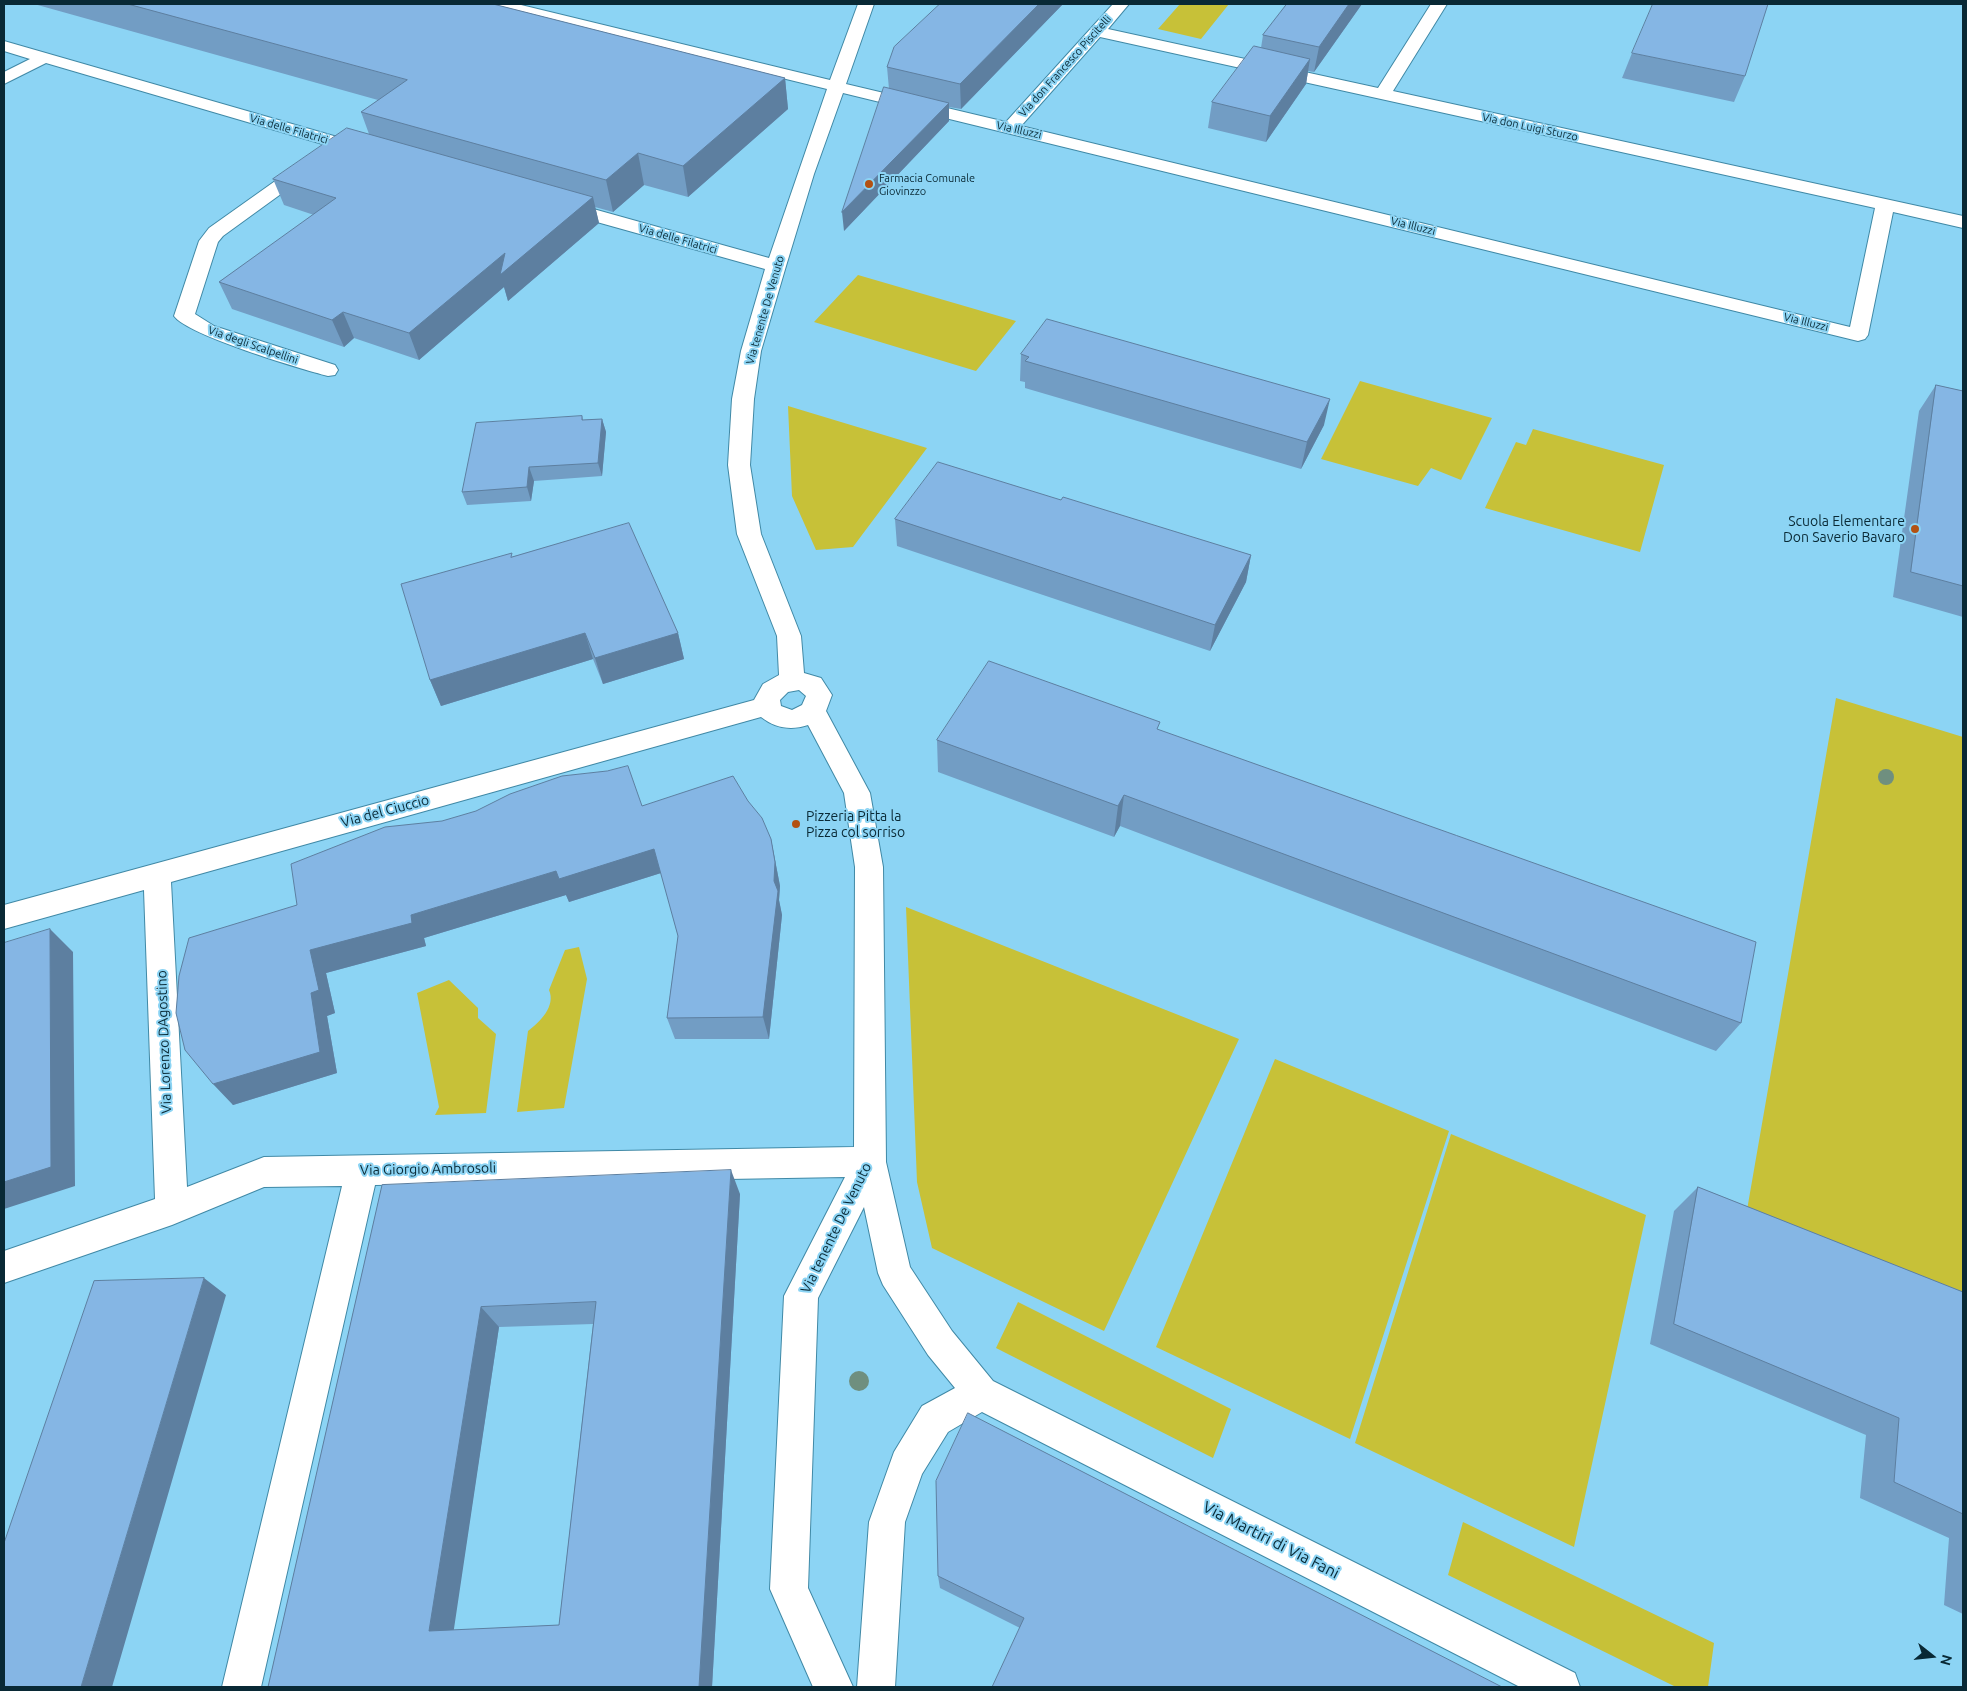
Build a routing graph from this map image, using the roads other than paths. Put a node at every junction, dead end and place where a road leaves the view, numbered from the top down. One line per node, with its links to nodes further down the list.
1 (498, 4): 9 (street, Via Illuzzi)
2 (866, 4): 9 (street, Via tenente De Venuto)
3 (1121, 4): 5 (street, Via don Francesco Piscitelli)
4 (1439, 4): 10 (street)
5 (1096, 31): 10 (street, Via don Luigi Sturzo); 11 (street, Via don Francesco Piscitelli)
6 (4, 46): 7 (street, Via delle Filatrici)
7 (44, 58): 8 (street); 12 (street, Via delle Filatrici)
8 (4, 79)
9 (838, 88): 11 (street, Via Illuzzi); 17 (street, Via tenente De Venuto)
10 (1382, 95): 15 (street, Via don Luigi Sturzo)
11 (1010, 128): 15 (street, Via Illuzzi)
12 (340, 144): 13 (street, Via delle Filatrici); 18 (street, Via degli Scalpellini)
13 (386, 157)
14 (549, 202): 17 (street, Via delle Filatrici)
15 (1886, 205): 16 (street, Via don Luigi Sturzo)
16 (1963, 222)
17 (776, 266): 19 (street, Via tenente De Venuto)
18 (328, 370)
19 (792, 681): 20 (street); 21 (street)
20 (767, 706): 21 (street); 22 (street, Via del Ciuccio)
21 (814, 711): 24 (street, Via tenente De Venuto)
22 (157, 874): 23 (street, Via del Ciuccio); 26 (street, Via Lorenzo DAgostino)
23 (4, 917)
24 (870, 1162): 25 (street, Via Giorgio Ambrosoli); 28 (street); 30 (street, Via tenente De Venuto)
25 (362, 1170): 26 (street, Via Giorgio Ambrosoli); 29 (street)
26 (172, 1210): 27 (street, Via Giorgio Ambrosoli)
27 (4, 1268)
28 (981, 1393): 31 (street); 32 (street, Via Martiri di Via Fani)
29 (241, 1687)
30 (834, 1687)
31 (876, 1687)
32 (1561, 1687)

